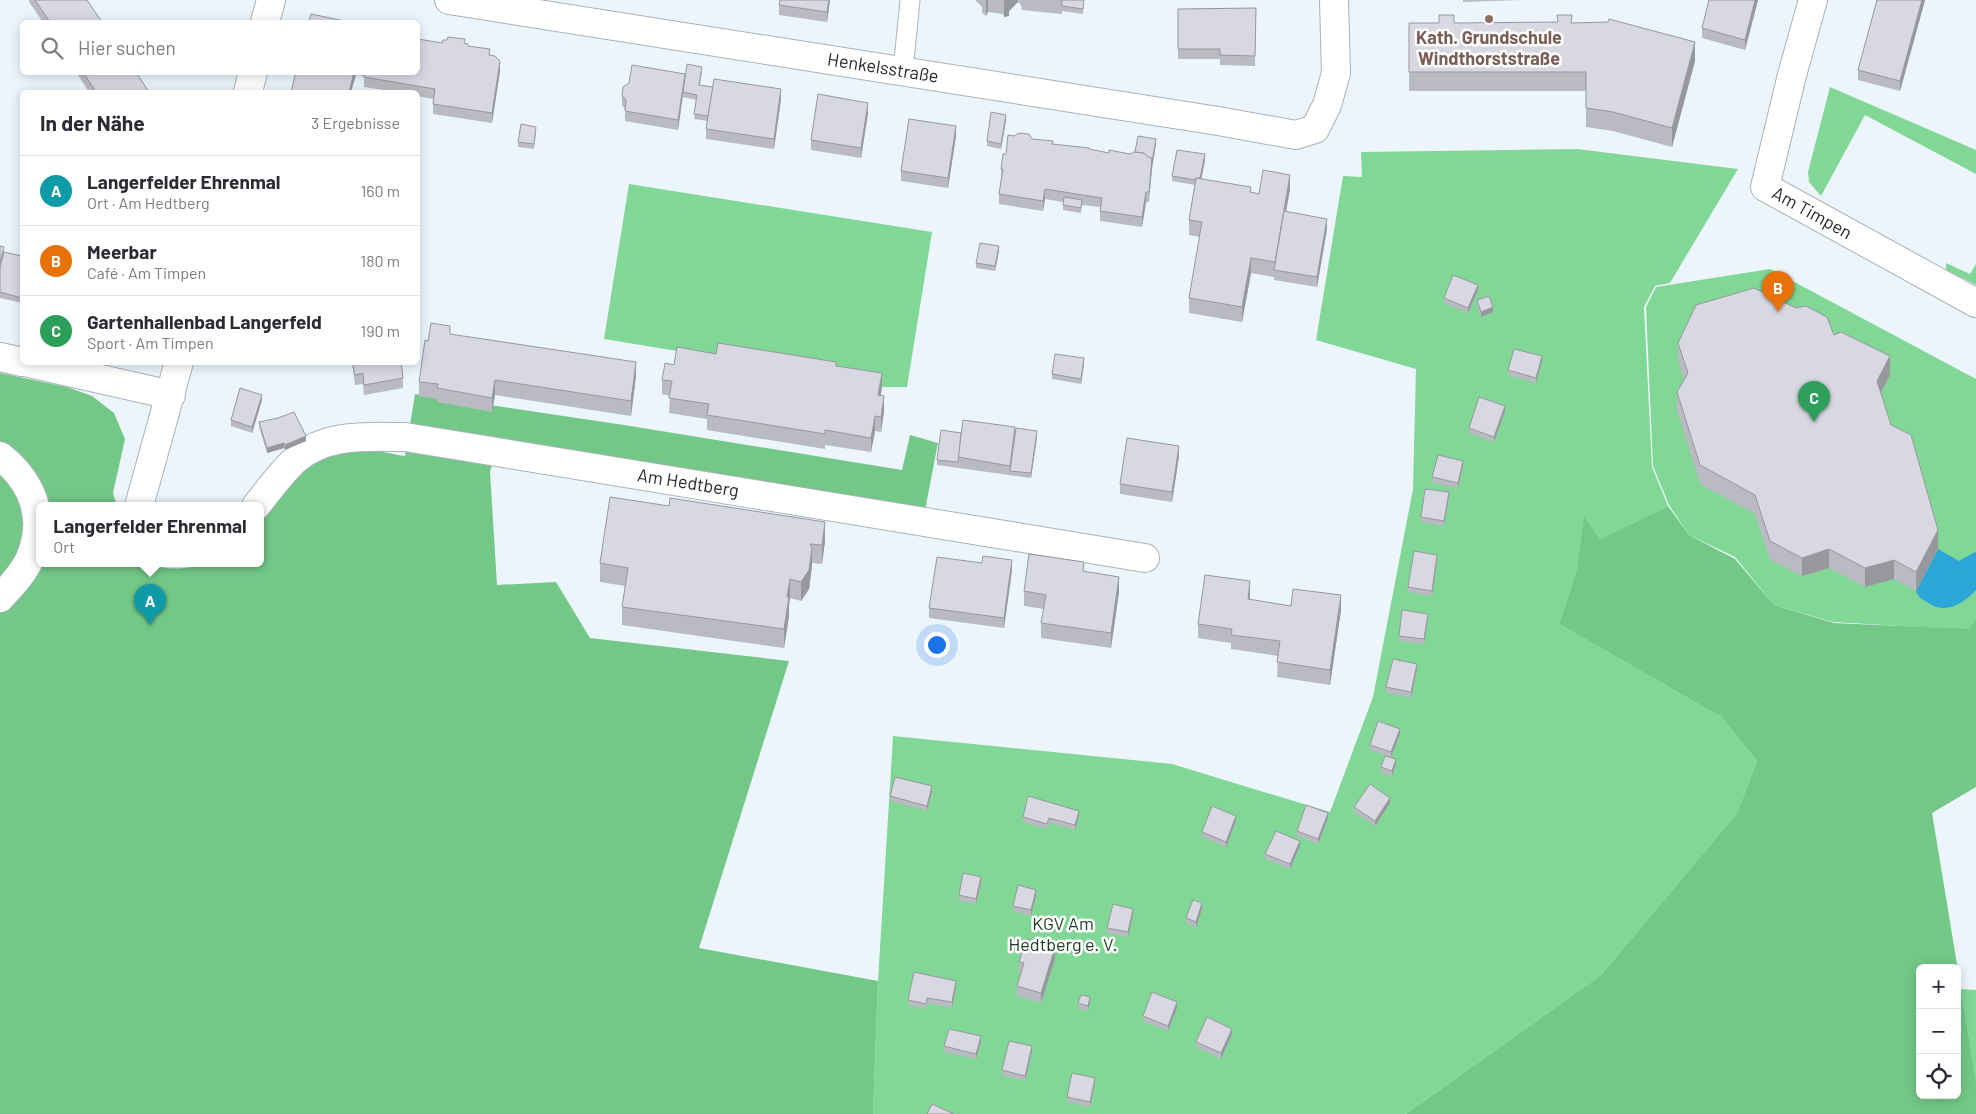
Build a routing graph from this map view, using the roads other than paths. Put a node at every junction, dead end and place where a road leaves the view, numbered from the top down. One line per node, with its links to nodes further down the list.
1 (271, 0): 6 (street)
2 (449, 0): 7 (street, Henkelsstraße)
3 (910, 0): 7 (lane)
4 (1334, 0): 7 (street, Henkelsstraße)
5 (1813, 0): 10 (street, Am Timpen)
6 (266, 20)
7 (903, 71)
8 (252, 75): 9 (street)
9 (248, 90)
10 (1976, 303)
11 (0, 357): 12 (street)
12 (20, 361)
13 (37, 365): 15 (street)
14 (178, 365): 15 (street)
15 (171, 395): 17 (street)
16 (0, 456): 19 (street)
17 (140, 502)
18 (259, 502): 21 (street, Am Hedtberg)
19 (36, 512)
20 (36, 541): 22 (street)
21 (1145, 558)
22 (0, 598)

